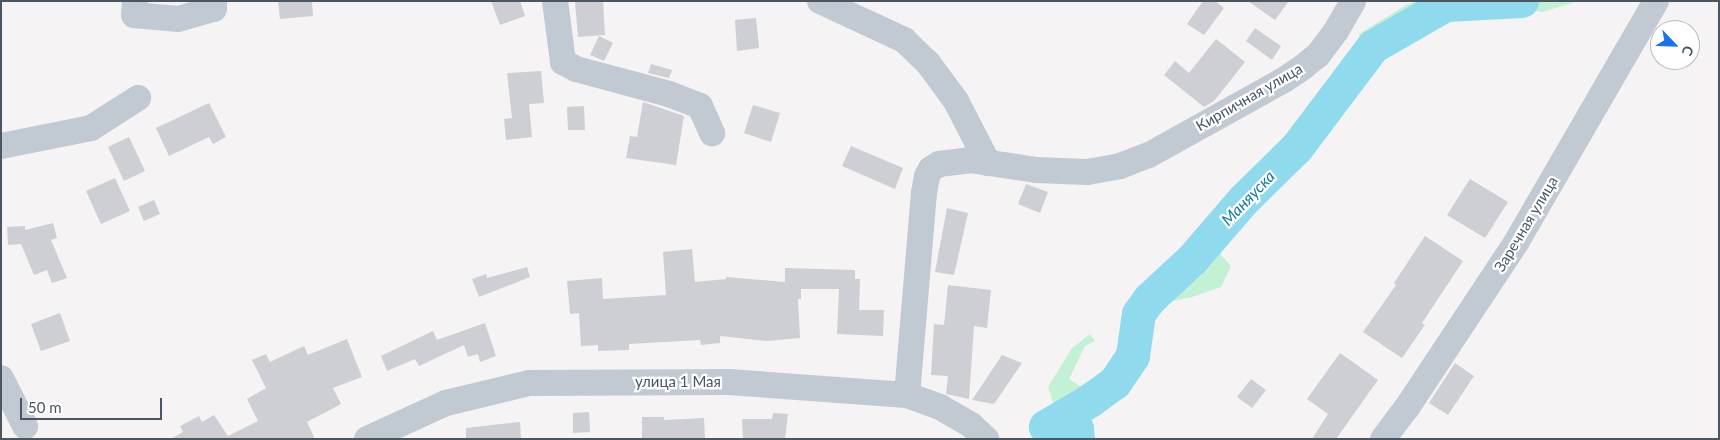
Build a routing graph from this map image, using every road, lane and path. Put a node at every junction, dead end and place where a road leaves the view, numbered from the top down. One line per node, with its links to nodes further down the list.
1 (135, 1): 2 (street)
2 (214, 1)
3 (555, 1): 8 (street)
4 (820, 1): 10 (street)
5 (1353, 1): 10 (street, Кирпичная улица)
6 (1656, 1): 16 (street, Заречная улица)
7 (138, 98): 9 (street)
8 (712, 133)
9 (1, 146)
10 (988, 163): 12 (street, Кирпичная улица)
11 (1, 378): 13 (street)
12 (907, 395): 14 (street, улица 1 Мая); 15 (street, улица 1 Мая)
13 (25, 426)
14 (366, 439)
15 (986, 439)
16 (1383, 439)

